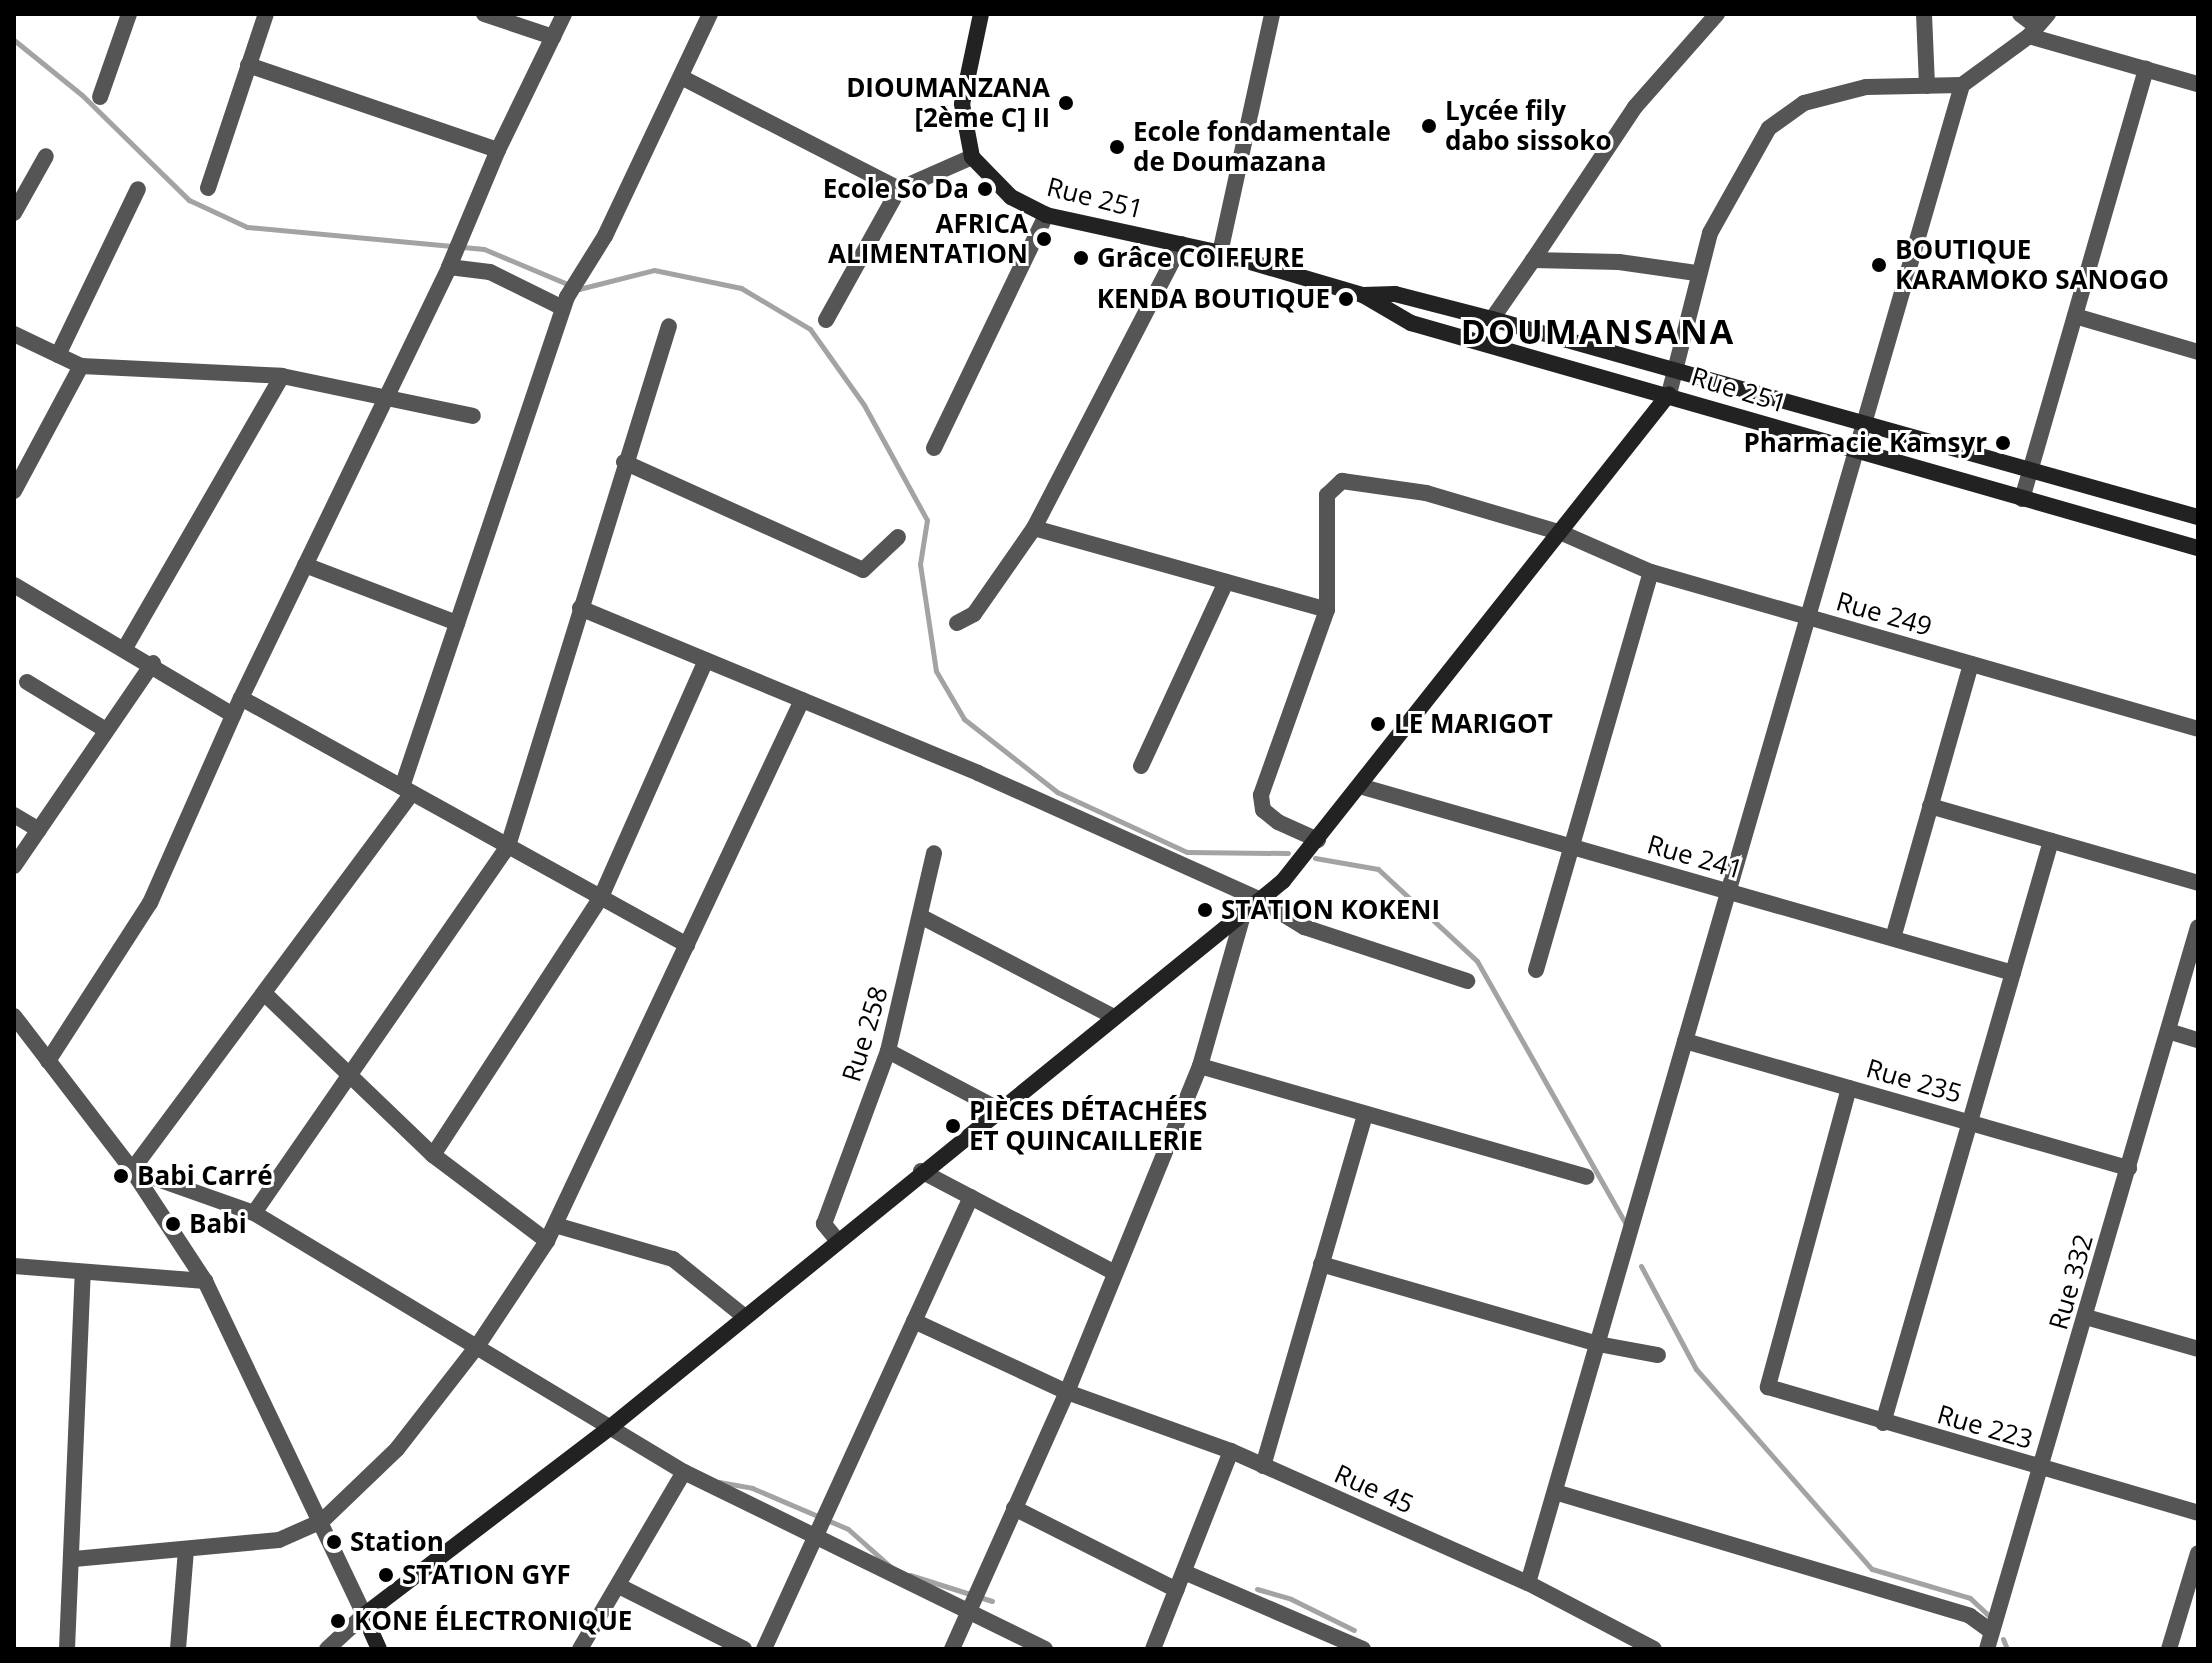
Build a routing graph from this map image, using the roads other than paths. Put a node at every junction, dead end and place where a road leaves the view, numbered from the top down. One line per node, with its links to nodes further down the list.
1 (129, 14): 19 (street)
2 (266, 14): 13 (street)
3 (484, 14): 12 (street)
4 (564, 14): 12 (street)
5 (710, 14): 15 (street)
6 (981, 14): 22 (main road)
7 (1272, 14): 29 (street)
8 (1717, 14): 30 (street)
9 (1924, 14): 18 (street)
10 (2020, 14): 11 (street)
11 (2037, 25): 14 (street); 17 (street)
12 (553, 37): 20 (street)
13 (248, 65): 20 (street); 23 (street)
14 (2146, 69): 16 (street); 35 (street)
15 (681, 77): 25 (street); 34 (street)
16 (2198, 84)
17 (1962, 85): 18 (street); 48 (street)
18 (1927, 86): 32 (street)
19 (100, 97)
20 (498, 150): 31 (street)
21 (46, 156): 26 (street)
22 (972, 157): 25 (street); 27 (main road, Rue 251)
23 (208, 188)
24 (138, 189): 41 (street)
25 (899, 189): 37 (street)
26 (14, 213)
27 (1046, 215): 28 (main road, Rue 251); 49 (street)
28 (1181, 244): 29 (main road, Rue 251); 56 (street)
29 (1220, 253): 33 (main road, Rue 251)
30 (1533, 260): 32 (street); 36 (street)
31 (449, 267): 34 (street); 46 (street)
32 (1696, 273): 43 (street)
33 (1363, 295): 36 (main road, Rue 251); 45 (main road, Rue 251)
34 (568, 296): 67 (street)
35 (2075, 316): 40 (street); 52 (street)
36 (1492, 319): 43 (main road, Rue 251)
37 (826, 320)
38 (669, 326): 51 (street)
39 (14, 334): 41 (street)
40 (2198, 352)
41 (58, 355): 42 (street)
42 (81, 366): 44 (street); 53 (street)
43 (1678, 372): 45 (street); 48 (main road, Rue 251)
44 (282, 376): 46 (street); 69 (street)
45 (1669, 394): 50 (main road, Rue 251); 57 (main road)
46 (386, 395): 47 (street); 60 (street)
47 (473, 416)
48 (1863, 424): 50 (street); 52 (main road, Rue 251)
49 (934, 448)
50 (1855, 450): 54 (main road, Rue 251); 66 (street)
51 (624, 462): 58 (street); 64 (street)
52 (2030, 471): 54 (street); 55 (main road, Rue 251)
53 (14, 491)
54 (2022, 499): 59 (main road, Rue 251)
55 (2198, 517)
56 (1034, 528): 62 (street); 68 (street)
57 (1562, 533): 61 (street, Rue 249); 65 (street, Rue 249); 80 (main road)
58 (898, 537)
59 (2198, 548)
60 (305, 565): 67 (street); 74 (street)
61 (1651, 572): 66 (street, Rue 249); 88 (street)
62 (1226, 582): 65 (street); 79 (street)
63 (14, 585): 69 (street)
64 (580, 608): 70 (street); 87 (street)
65 (1327, 610): 85 (street)
66 (1808, 617): 72 (street, Rue 249); 92 (street)
67 (457, 623): 81 (street)
68 (957, 623)
69 (125, 648): 71 (street)
70 (706, 660): 75 (street); 93 (street)
71 (153, 663): 76 (street); 78 (street)
72 (1971, 664): 77 (street, Rue 249); 82 (street)
73 (27, 682): 78 (street)
74 (241, 698): 76 (street); 81 (street)
75 (802, 700): 94 (street); 99 (street)
76 (233, 715): 110 (street)
77 (2198, 729)
78 (106, 730): 84 (street)
79 (1141, 766)
80 (1363, 787): 85 (main road); 88 (street, Rue 241)
81 (407, 790): 87 (street); 103 (street)
82 (1930, 806): 86 (street); 98 (street)
83 (14, 815): 84 (street)
84 (39, 830): 90 (street)
85 (1318, 840): 94 (main road)
86 (2051, 841): 91 (street); 101 (street)
87 (508, 846): 93 (street); 112 (street)
88 (1572, 846): 92 (street, Rue 241); 100 (street)
89 (934, 853): 95 (street, Rue 258)
90 (14, 866)
91 (2198, 883)
92 (1728, 891): 98 (street, Rue 241); 108 (street)
93 (601, 897): 99 (street); 117 (street)
94 (1260, 900): 96 (main road); 102 (street)
95 (922, 917): 105 (street); 109 (street, Rue 258)
96 (1242, 919): 105 (main road); 111 (street)
97 (2198, 927): 106 (street, Rue 332)
98 (1893, 938): 101 (street, Rue 241)
99 (687, 945): 124 (street)
100 (1536, 970)
101 (2013, 973): 116 (street)
102 (1467, 981)
103 (264, 993): 112 (street); 119 (street)
104 (14, 1016): 110 (street)
105 (1114, 1017): 114 (main road)
106 (2168, 1031): 107 (street); 118 (street, Rue 332)
107 (2198, 1040)
108 (1685, 1041): 113 (street, Rue 235); 134 (street)
109 (888, 1051): 114 (street); 125 (street, Rue 258)
110 (48, 1061): 119 (street)
111 (1200, 1066): 115 (street); 128 (street)
112 (349, 1073): 117 (street); 123 (street)
113 (1849, 1088): 116 (street, Rue 235); 139 (street, Rue 223)
114 (998, 1109): 120 (main road)
115 (1365, 1114): 121 (street); 126 (street)
116 (1970, 1123): 118 (street, Rue 235); 139 (street)
117 (433, 1155): 124 (street)
118 (2129, 1168): 132 (street, Rue 332)
119 (132, 1170): 123 (street); 130 (street)
120 (921, 1171): 122 (street); 125 (main road)
121 (1586, 1177)
122 (971, 1197): 128 (street); 133 (street)
123 (254, 1213): 135 (street)
124 (551, 1233): 131 (street); 135 (street)
125 (837, 1240): 131 (main road)
126 (1321, 1264): 134 (street); 142 (street)
127 (14, 1266): 129 (street)
128 (1115, 1273): 138 (street)
129 (83, 1274): 130 (street); 152 (street)
130 (205, 1281): 148 (street)
131 (745, 1317): 140 (main road)
132 (2086, 1317): 136 (street); 143 (street, Rue 332)
133 (914, 1321): 138 (street, Rue 45); 149 (street)
134 (1598, 1344): 137 (street); 145 (street)
135 (478, 1345): 140 (street); 148 (street)
136 (2198, 1349)
137 (1658, 1355)
138 (1067, 1392): 141 (street, Rue 45); 146 (street)
139 (1883, 1423): 143 (street, Rue 223)
140 (613, 1425): 144 (street); 158 (main road)
141 (1231, 1451): 142 (street, Rue 45); 153 (street)
142 (1263, 1466): 154 (street, Rue 45)
143 (2042, 1468): 147 (street, Rue 223); 159 (street, Rue 332)
144 (684, 1472): 149 (street); 155 (street)
145 (1555, 1492): 154 (street); 159 (street)
146 (1014, 1508): 156 (street); 157 (street)
147 (2198, 1513)
148 (322, 1521): 150 (street); 158 (street)
149 (817, 1533): 157 (street); 166 (street)
150 (186, 1549): 152 (street); 161 (street)
151 (2198, 1553): 173 (street)
152 (74, 1559): 160 (street)
153 (1184, 1572): 156 (street); 170 (street)
154 (1528, 1583): 171 (street, Rue 45)
155 (619, 1586): 164 (street); 165 (street)
156 (1177, 1590): 169 (street)
157 (969, 1612): 167 (street); 168 (street)
158 (364, 1615): 162 (street); 163 (main road)
159 (1991, 1631): 172 (street, Rue 332)
160 (67, 1649)
161 (178, 1649)
162 (327, 1649)
163 (379, 1649)
164 (580, 1649)
165 (744, 1649)
166 (764, 1649)
167 (952, 1649)
168 (1045, 1649)
169 (1153, 1649)
170 (1363, 1649)
171 (1654, 1649)
172 (1987, 1649)
173 (2169, 1649)

